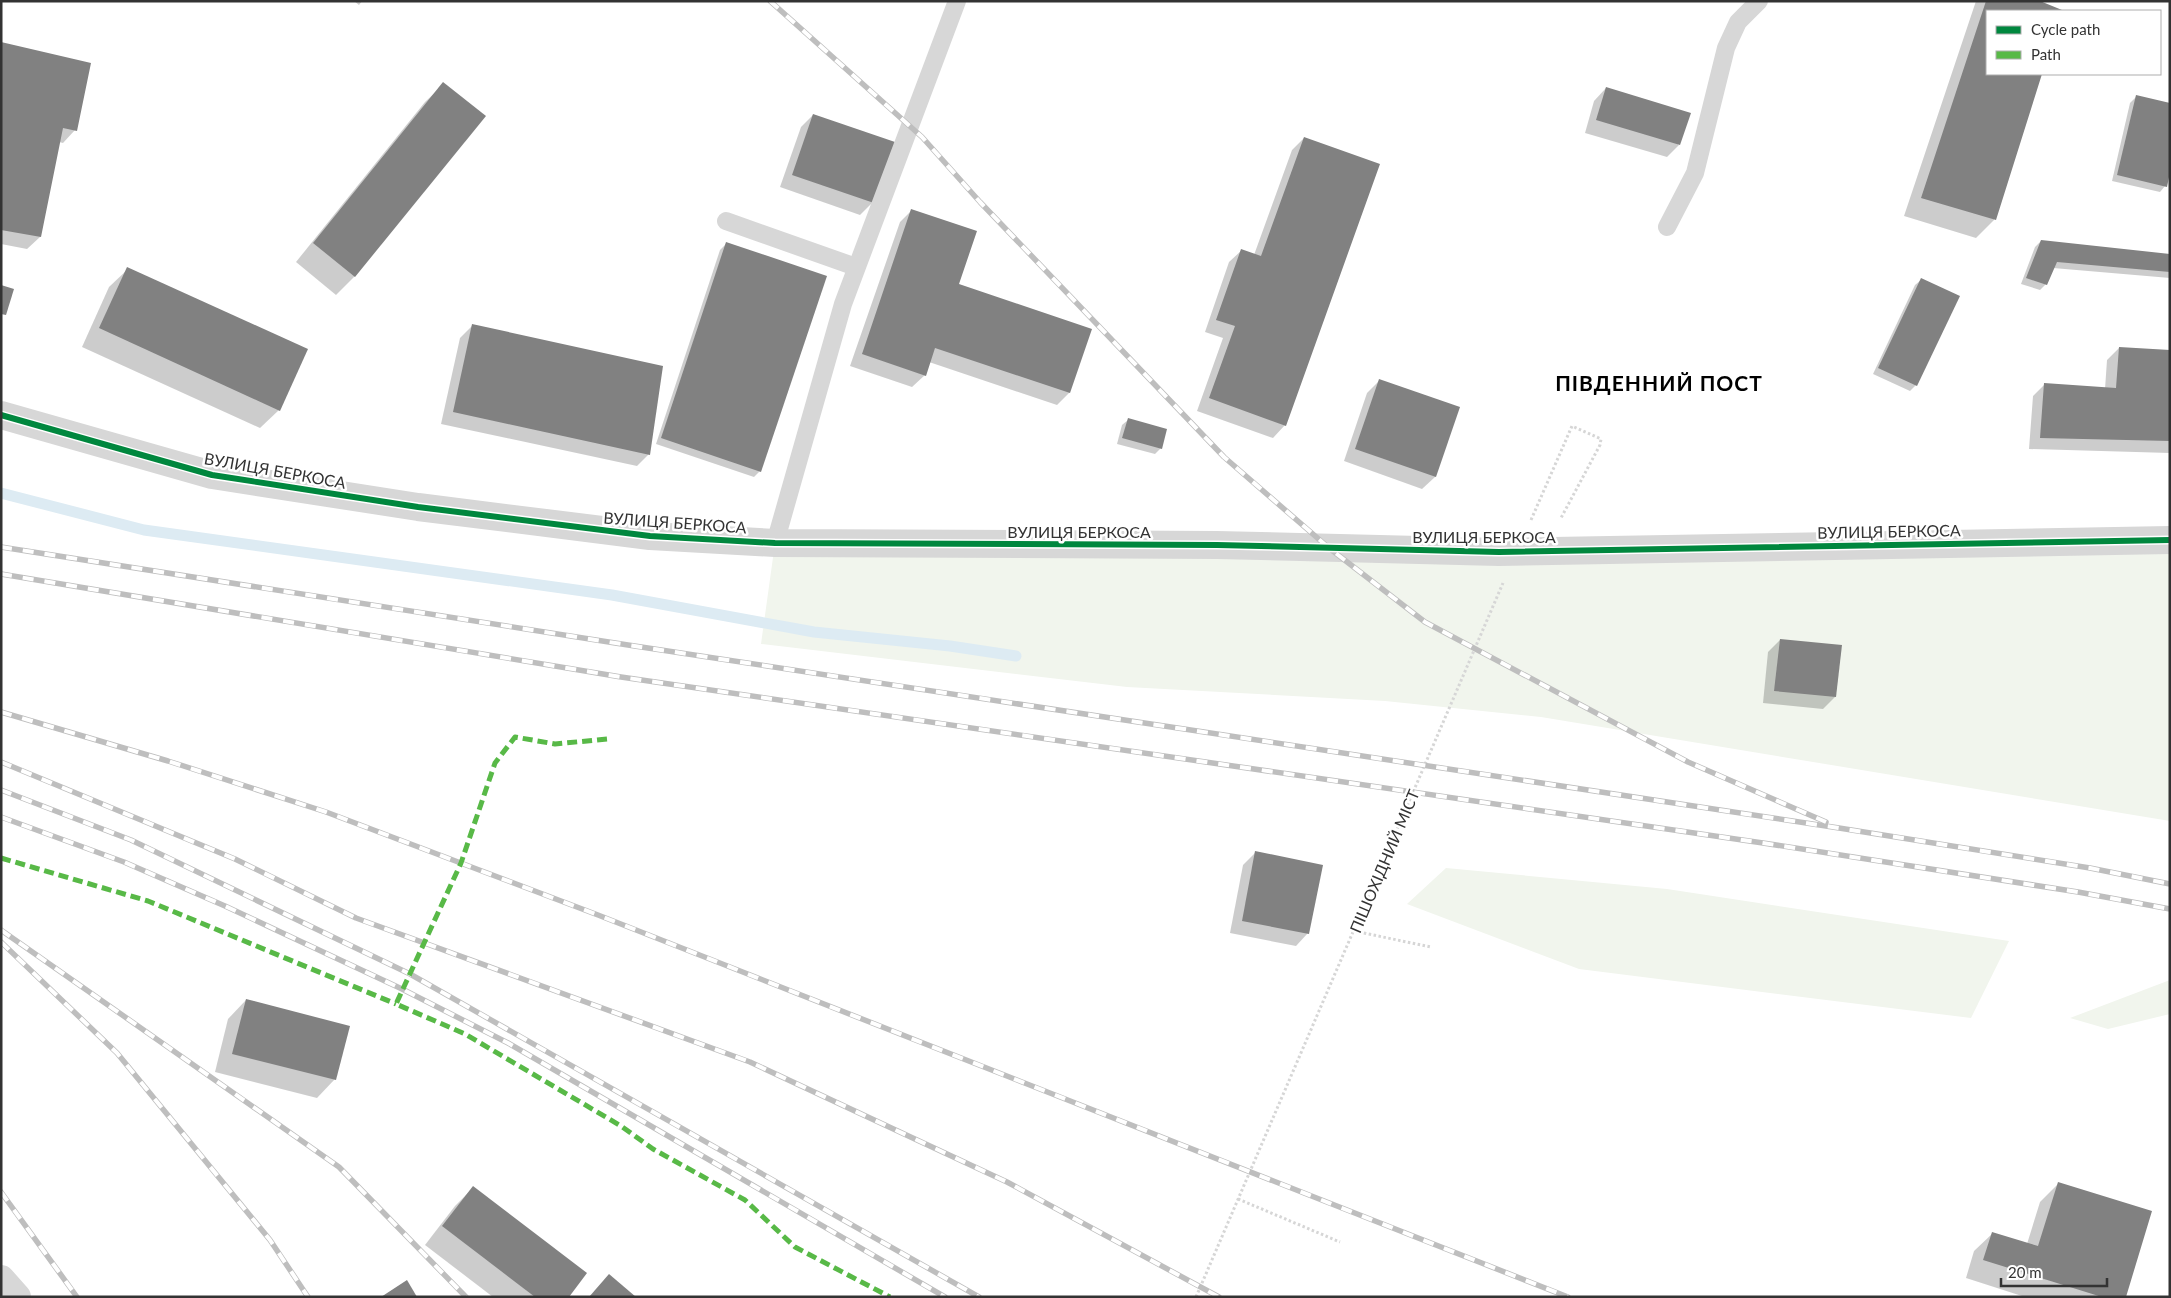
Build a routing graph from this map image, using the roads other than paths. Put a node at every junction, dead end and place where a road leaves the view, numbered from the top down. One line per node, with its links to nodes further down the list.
1 (957, 1): 5 (lane)
2 (1759, 1): 4 (lane)
3 (726, 221): 5 (lane)
4 (1667, 227)
5 (856, 267): 8 (lane)
6 (1, 415): 8 (street, ВУЛИЦЯ БЕРКОСА)
7 (2170, 540): 8 (street, ВУЛИЦЯ БЕРКОСА)
8 (775, 543)
9 (1, 1279): 10 (street)
10 (17, 1297)

